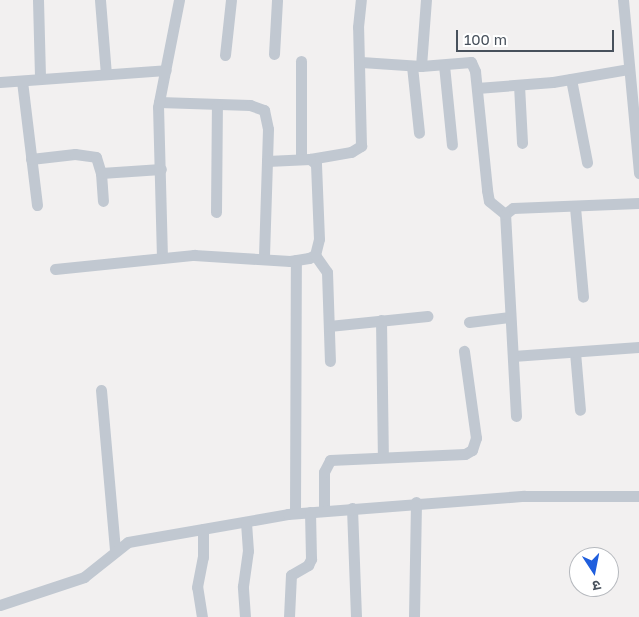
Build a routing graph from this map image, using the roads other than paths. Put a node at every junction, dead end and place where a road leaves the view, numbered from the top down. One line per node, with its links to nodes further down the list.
1 (38, 0): 18 (street)
2 (100, 0): 17 (street)
3 (179, 0): 16 (street)
4 (231, 0): 10 (street)
5 (277, 0): 9 (street)
6 (361, 0): 12 (street)
7 (426, 0): 14 (street)
8 (623, 0): 15 (street)
9 (274, 54)
10 (225, 55)
11 (301, 61): 30 (street)
12 (361, 62): 14 (street); 30 (street)
13 (444, 65): 14 (street); 23 (street); 28 (street)
14 (416, 66): 26 (street)
15 (628, 69): 19 (street); 35 (street)
16 (166, 70): 17 (street); 24 (street)
17 (106, 74): 18 (street)
18 (40, 79): 20 (street)
19 (571, 79): 22 (street); 32 (street)
20 (22, 80): 21 (street); 29 (street)
21 (0, 82)
22 (519, 85): 23 (street); 27 (street)
23 (477, 88): 41 (street)
24 (159, 102): 25 (street); 33 (street)
25 (217, 105): 31 (street); 40 (street)
26 (419, 133)
27 (522, 143)
28 (452, 145)
29 (31, 159): 34 (street); 38 (street)
30 (305, 159): 31 (street); 42 (street)
31 (267, 161): 44 (street)
32 (587, 162)
33 (160, 169): 34 (street); 43 (street)
34 (101, 173): 36 (street)
35 (639, 173)
36 (103, 201)
37 (639, 203): 39 (street)
38 (37, 205)
39 (575, 207): 41 (street); 47 (street)
40 (216, 212)
41 (505, 214): 49 (street)
42 (314, 255): 45 (street); 52 (street)
43 (162, 258): 44 (street); 46 (street)
44 (264, 258): 45 (street)
45 (296, 260): 67 (street)
46 (55, 269)
47 (583, 297)
48 (427, 316): 50 (street)
49 (510, 317): 51 (street); 56 (street)
50 (381, 320): 52 (street); 61 (street)
51 (469, 322)
52 (329, 326): 57 (street)
53 (639, 347): 55 (street)
54 (464, 351): 61 (street)
55 (575, 352): 56 (street); 59 (street)
56 (513, 356): 60 (street)
57 (330, 361)
58 (101, 390): 70 (street)
59 (580, 410)
60 (516, 416)
61 (383, 457): 65 (street)
62 (639, 496): 63 (street)
63 (416, 502): 64 (street); 76 (street)
64 (352, 508): 65 (street); 75 (street)
65 (324, 510): 66 (street)
66 (310, 512): 67 (street); 74 (street)
67 (295, 513): 68 (street)
68 (246, 522): 69 (street); 73 (street)
69 (203, 529): 70 (street); 72 (street)
70 (115, 550): 71 (street)
71 (0, 605)
72 (202, 617)
73 (245, 617)
74 (289, 617)
75 (356, 617)
76 (414, 617)

